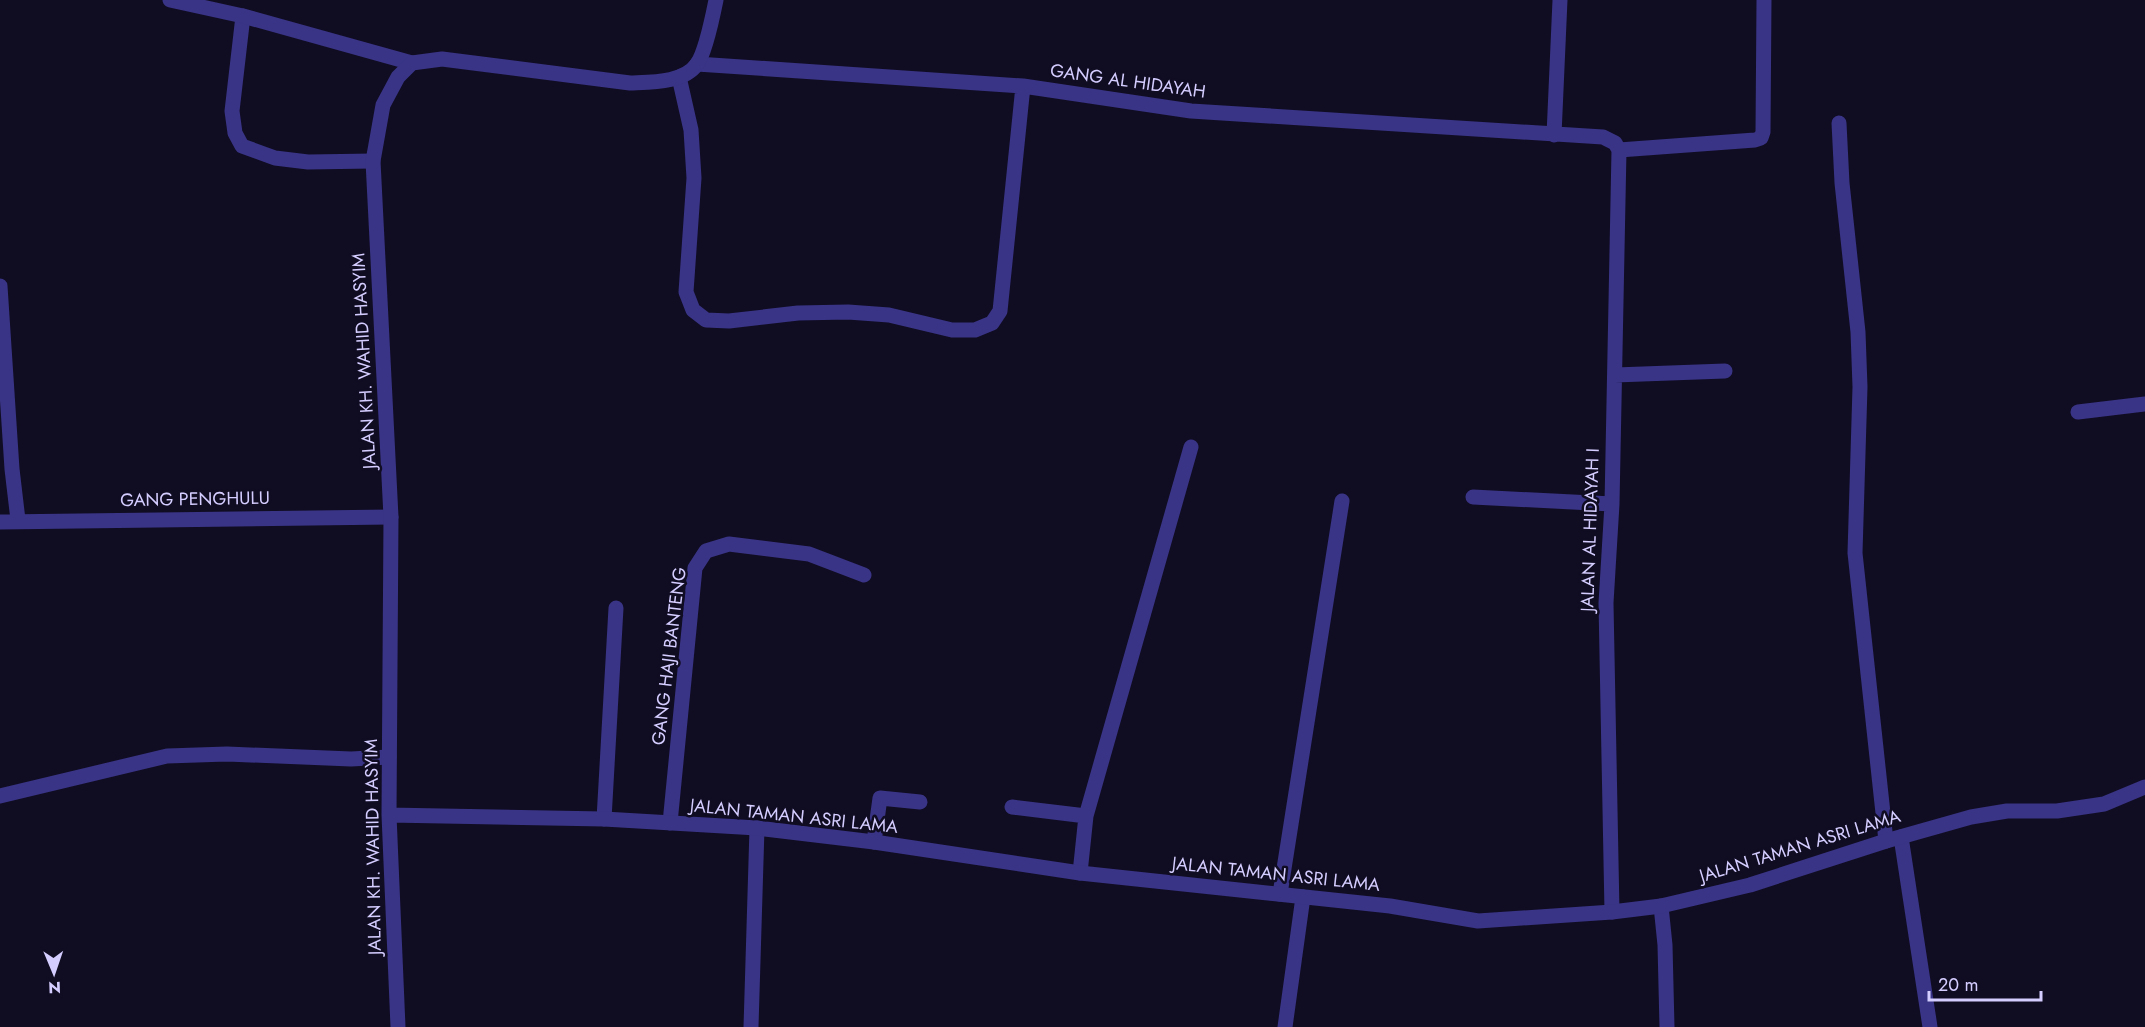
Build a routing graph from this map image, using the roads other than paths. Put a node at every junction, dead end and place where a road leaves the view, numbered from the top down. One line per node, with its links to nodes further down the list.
1 (170, 0): 5 (street)
2 (716, 0): 7 (street)
3 (1560, 0): 11 (street)
4 (1764, 0): 12 (street)
5 (243, 16): 6 (street); 13 (street)
6 (412, 63): 8 (street); 13 (street, JALAN KH. WAHID HASYIM)
7 (697, 64): 8 (street); 9 (street, GANG AL HIDAYAH)
8 (679, 77): 9 (street)
9 (1023, 86): 11 (street, GANG AL HIDAYAH)
10 (1839, 123): 38 (street)
11 (1554, 135): 12 (street, GANG AL HIDAYAH)
12 (1618, 150): 16 (street, JALAN AL HIDAYAH I)
13 (373, 161): 23 (street, JALAN KH. WAHID HASYIM)
14 (0, 286): 24 (street)
15 (1725, 371): 16 (street)
16 (1615, 375): 22 (street, JALAN AL HIDAYAH I)
17 (2145, 404): 18 (street)
18 (2078, 412)
19 (1191, 447): 34 (street)
20 (1473, 497): 22 (street)
21 (1342, 501): 41 (street)
22 (1612, 504): 44 (street, JALAN AL HIDAYAH I)
23 (391, 517): 24 (street, GANG PENGHULU); 28 (street, JALAN KH. WAHID HASYIM)
24 (18, 520): 25 (street, GANG PENGHULU)
25 (0, 522)
26 (864, 575): 36 (street, GANG HAJI BANTENG)
27 (616, 608): 35 (street)
28 (389, 757): 30 (street); 33 (street, JALAN KH. WAHID HASYIM)
29 (2145, 787): 38 (street, JALAN TAMAN ASRI LAMA)
30 (0, 796)
31 (920, 802): 39 (street)
32 (1012, 807): 34 (street)
33 (389, 814): 35 (street, JALAN TAMAN ASRI LAMA); 45 (street, JALAN KH. WAHID HASYIM)
34 (1086, 816): 40 (street)
35 (604, 819): 36 (street, JALAN TAMAN ASRI LAMA)
36 (670, 823): 37 (street, JALAN TAMAN ASRI LAMA)
37 (757, 828): 39 (street, JALAN TAMAN ASRI LAMA); 46 (street)
38 (1894, 839): 43 (street, JALAN TAMAN ASRI LAMA); 49 (street)
39 (874, 842): 40 (street, JALAN TAMAN ASRI LAMA)
40 (1080, 873): 41 (street, JALAN TAMAN ASRI LAMA)
41 (1280, 894): 42 (street, JALAN TAMAN ASRI LAMA)
42 (1302, 897): 44 (street, JALAN TAMAN ASRI LAMA); 47 (street)
43 (1661, 906): 44 (street, JALAN TAMAN ASRI LAMA); 48 (street)
44 (1612, 912)
45 (398, 1027)
46 (751, 1027)
47 (1285, 1027)
48 (1667, 1027)
49 (1930, 1027)

